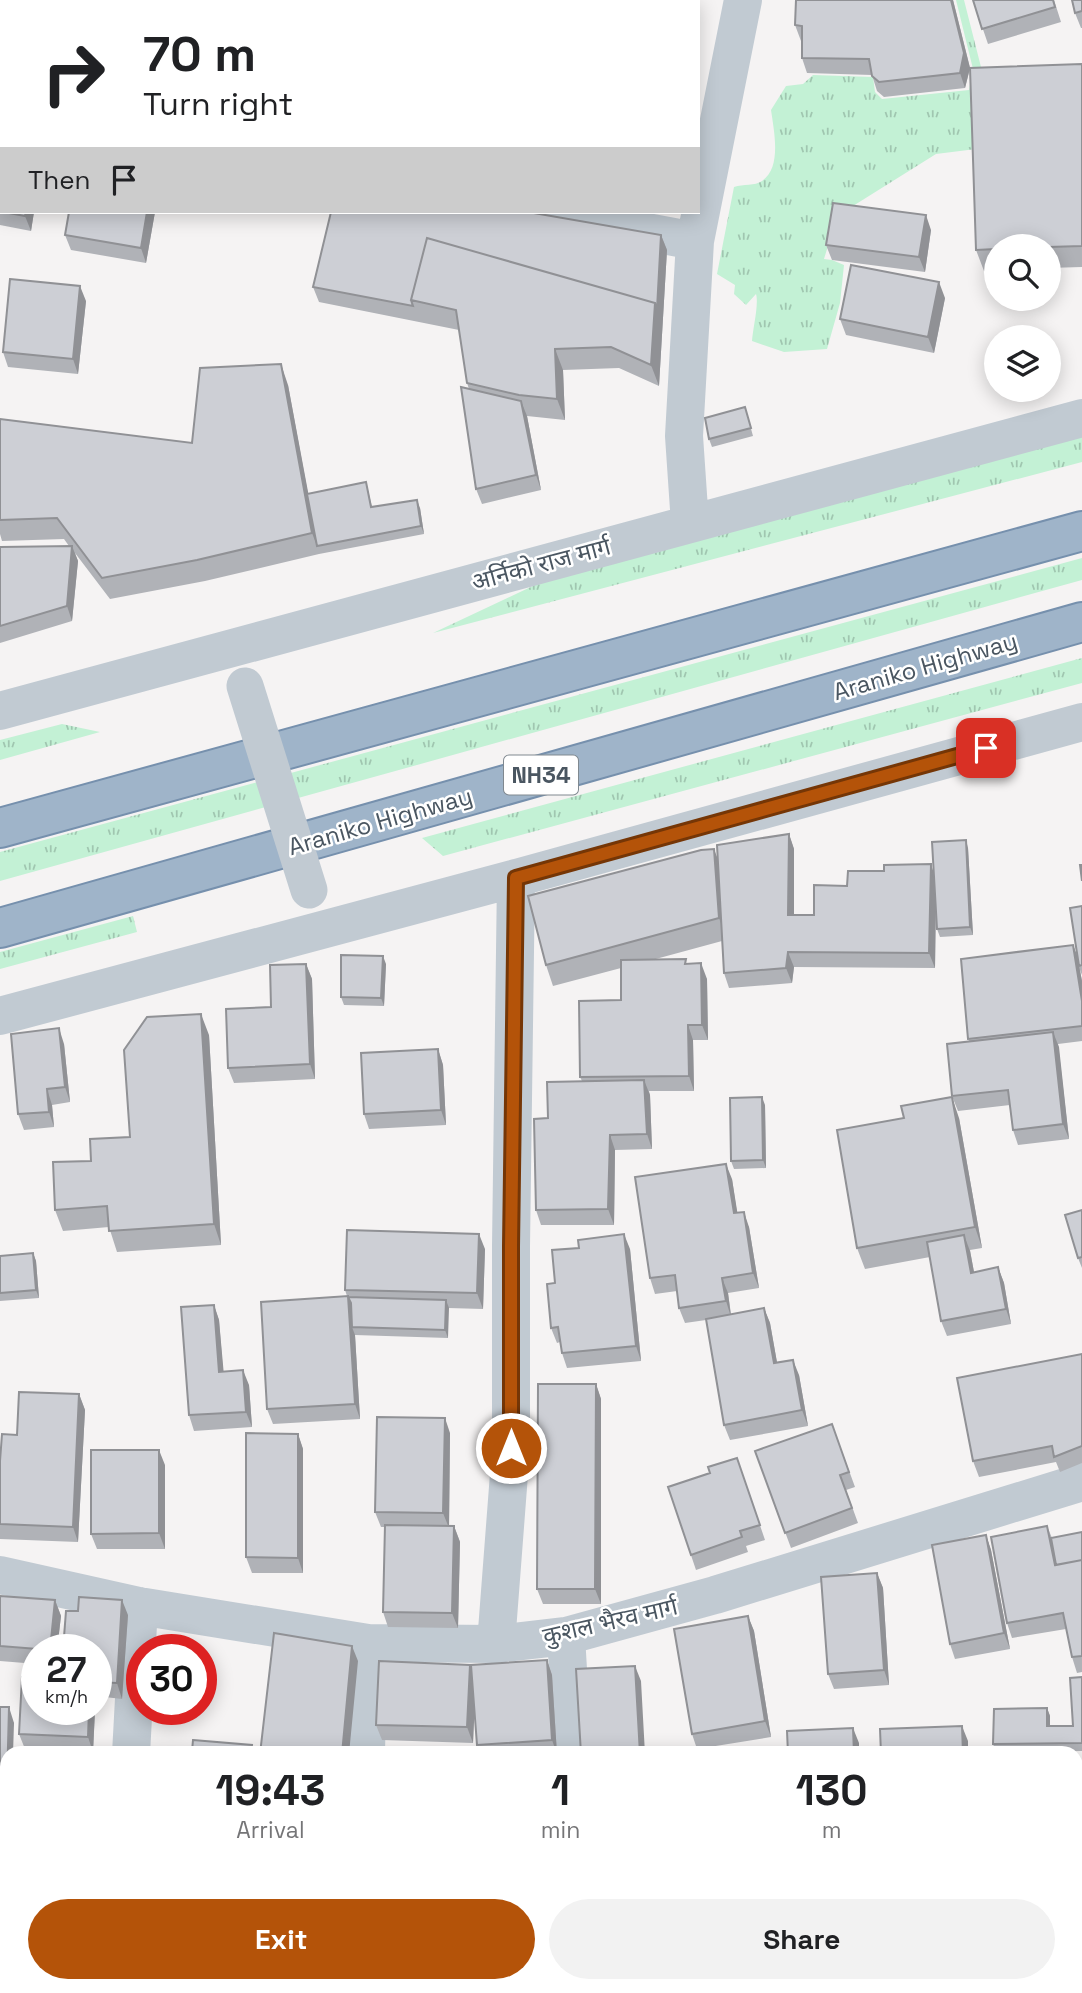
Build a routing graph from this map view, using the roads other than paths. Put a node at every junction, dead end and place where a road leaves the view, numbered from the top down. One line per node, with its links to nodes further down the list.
1 (743, 0): 3 (street)
2 (550, 214): 3 (street)
3 (695, 241): 5 (street)
4 (1082, 418): 5 (street, अर्निको राज मार्ग)
5 (690, 524): 9 (street, अर्निको राज मार्ग)
6 (1082, 531): 11 (highway)
7 (1082, 622): 14 (highway, Araniko Highway / NH34)
8 (245, 686): 13 (street, bridge)
9 (0, 711)
10 (1082, 722): 12 (street)
11 (0, 828)
12 (516, 878): 15 (street); 21 (street)
13 (309, 890)
14 (0, 928)
15 (0, 1016)
16 (1082, 1482): 19 (street, कुशल‌ भैरव मार्ग)
17 (0, 1575): 18 (street, कुशल‌ भैरव मार्ग)
18 (139, 1606): 20 (street, कुशल‌ भैरव मार्ग); 22 (street)
19 (566, 1636): 21 (street, कुशल‌ भैरव मार्ग); 24 (street)
20 (369, 1643): 21 (street, कुशल‌ भैरव मार्ग); 23 (street)
21 (496, 1644)
22 (131, 1746)
23 (366, 1746)
24 (573, 1746)

